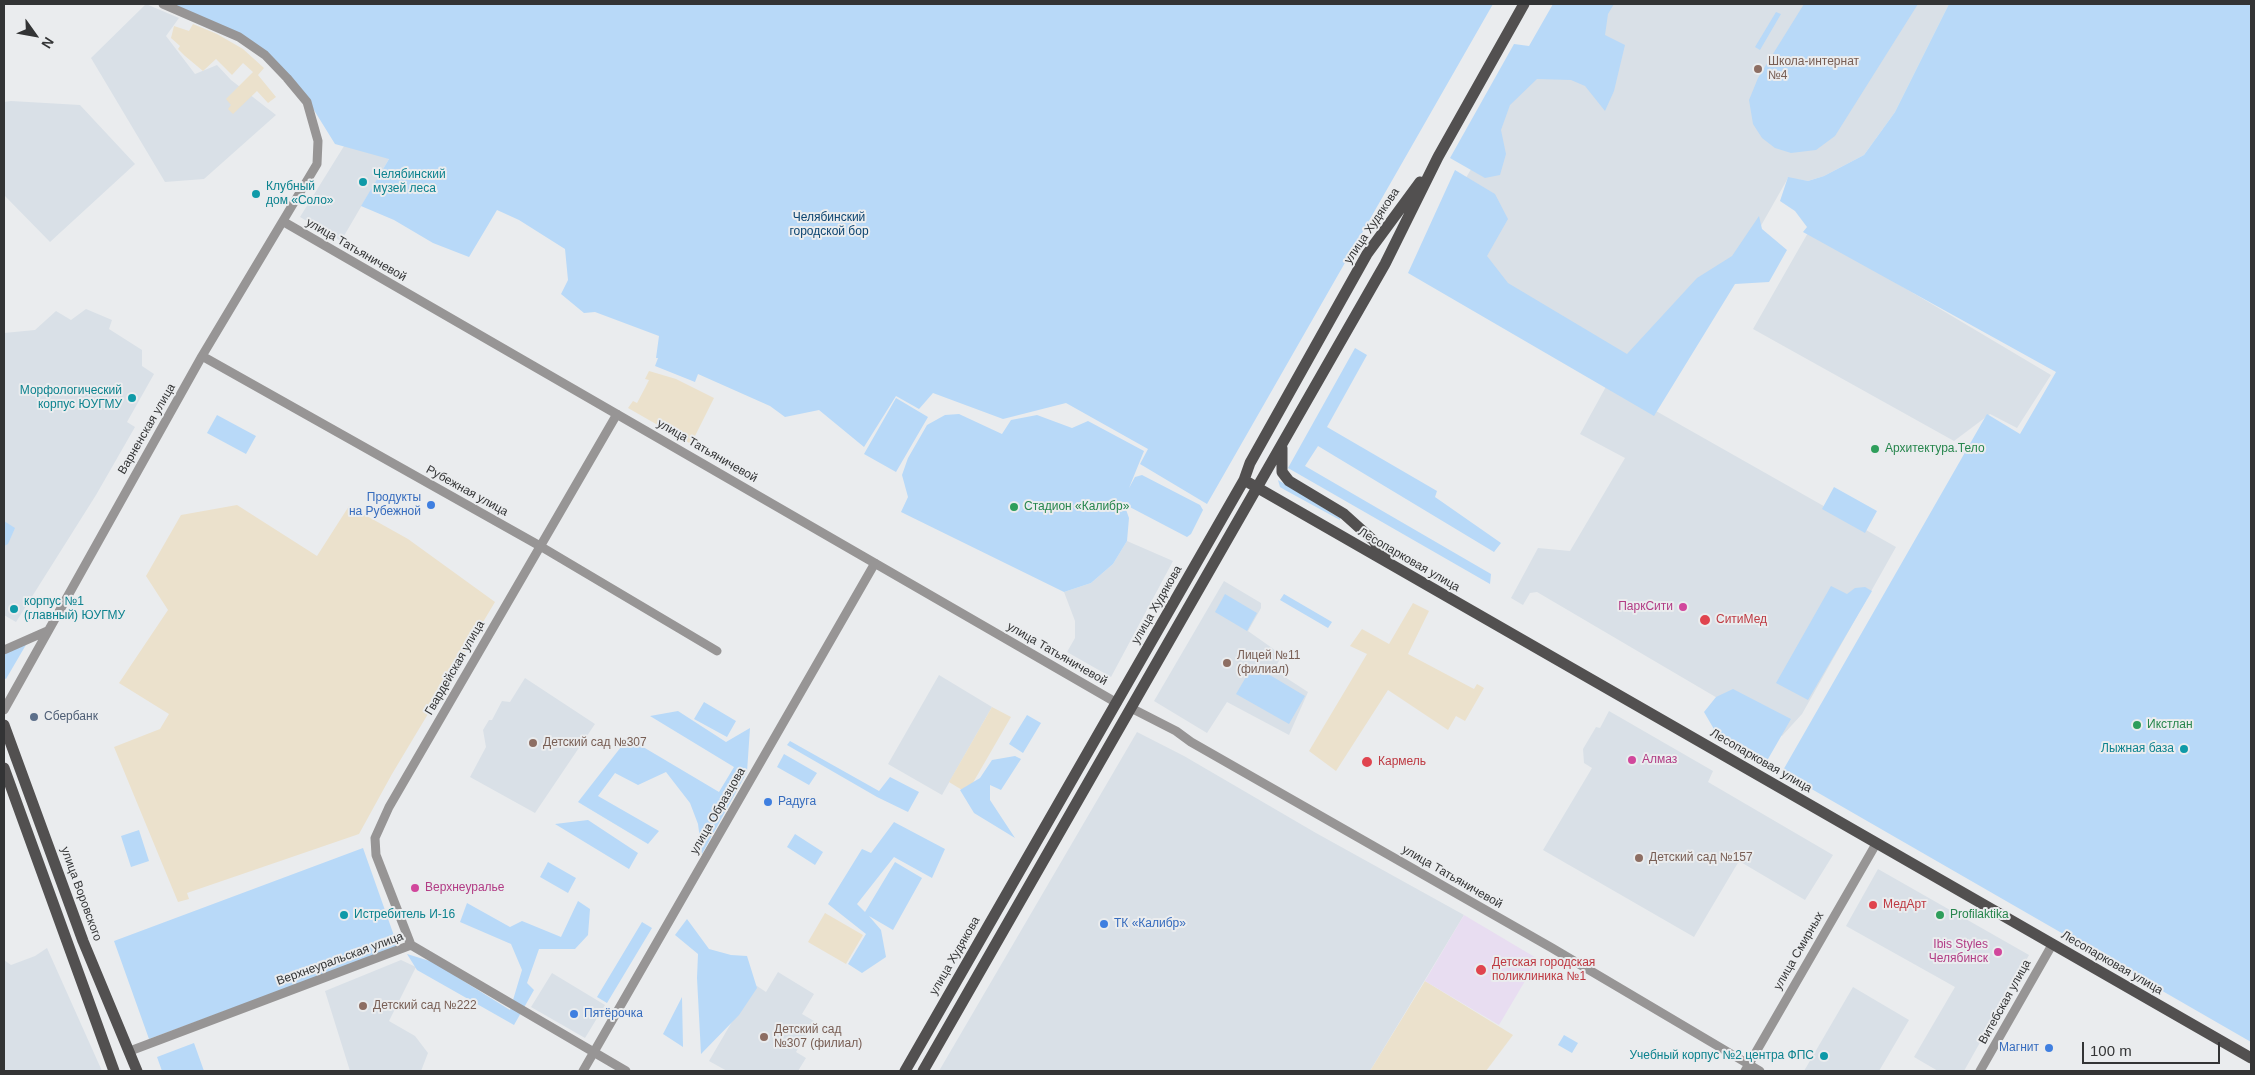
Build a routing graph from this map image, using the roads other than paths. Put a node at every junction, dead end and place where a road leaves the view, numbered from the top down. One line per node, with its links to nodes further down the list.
1 (163, 4): 4 (street, Варненская улица)
2 (1524, 4): 3 (main road, улица Худякова)
3 (1438, 157): 7 (main road, улица Худякова); 8 (main road, улица Худякова)
4 (284, 222): 5 (street, Варненская улица); 6 (street, улица Татьяничевой)
5 (202, 356): 10 (street, Рубежная улица); 13 (street, Варненская улица)
6 (617, 414): 10 (street, Гвардейская улица); 11 (street, улица Татьяничевой)
7 (1283, 441): 9 (main road, улица Худякова); 12 (main road)
8 (1244, 480): 9 (main road, Лесопарковая улица); 16 (main road, улица Худякова)
9 (1257, 488): 12 (main road, Лесопарковая улица); 17 (main road, улица Худякова)
10 (540, 546): 15 (street, Рубежная улица); 24 (street, Гвардейская улица)
11 (875, 563): 16 (street, улица Татьяничевой); 26 (street, улица Образцова)
12 (1390, 565): 22 (main road, Лесопарковая улица)
13 (47, 631): 14 (street); 18 (street, Варненская улица)
14 (4, 650)
15 (717, 651)
16 (1117, 702): 17 (main road); 33 (main road, улица Худякова)
17 (1131, 708): 28 (street, улица Татьяничевой); 34 (main road, улица Худякова)
18 (4, 710)
19 (4, 725): 25 (main road, улица Воровского)
20 (4, 768): 21 (main road)
21 (7, 785): 29 (main road)
22 (1876, 844): 23 (main road, Лесопарковая улица); 28 (street, улица Смирных)
23 (2052, 944): 27 (main road, Лесопарковая улица); 36 (street, Витебская улица)
24 (411, 945): 25 (street, Верхнеуральская улица); 26 (street, Верхнеуральская улица)
25 (130, 1051): 30 (main road, улица Воровского)
26 (594, 1051): 31 (street, улица Образцова); 32 (street, Верхнеуральская улица)
27 (2251, 1058)
28 (1746, 1067): 35 (street, улица Татьяничевой)
29 (114, 1071)
30 (137, 1071)
31 (583, 1071)
32 (626, 1071)
33 (905, 1071)
34 (923, 1071)
35 (1760, 1071)
36 (1980, 1071)

